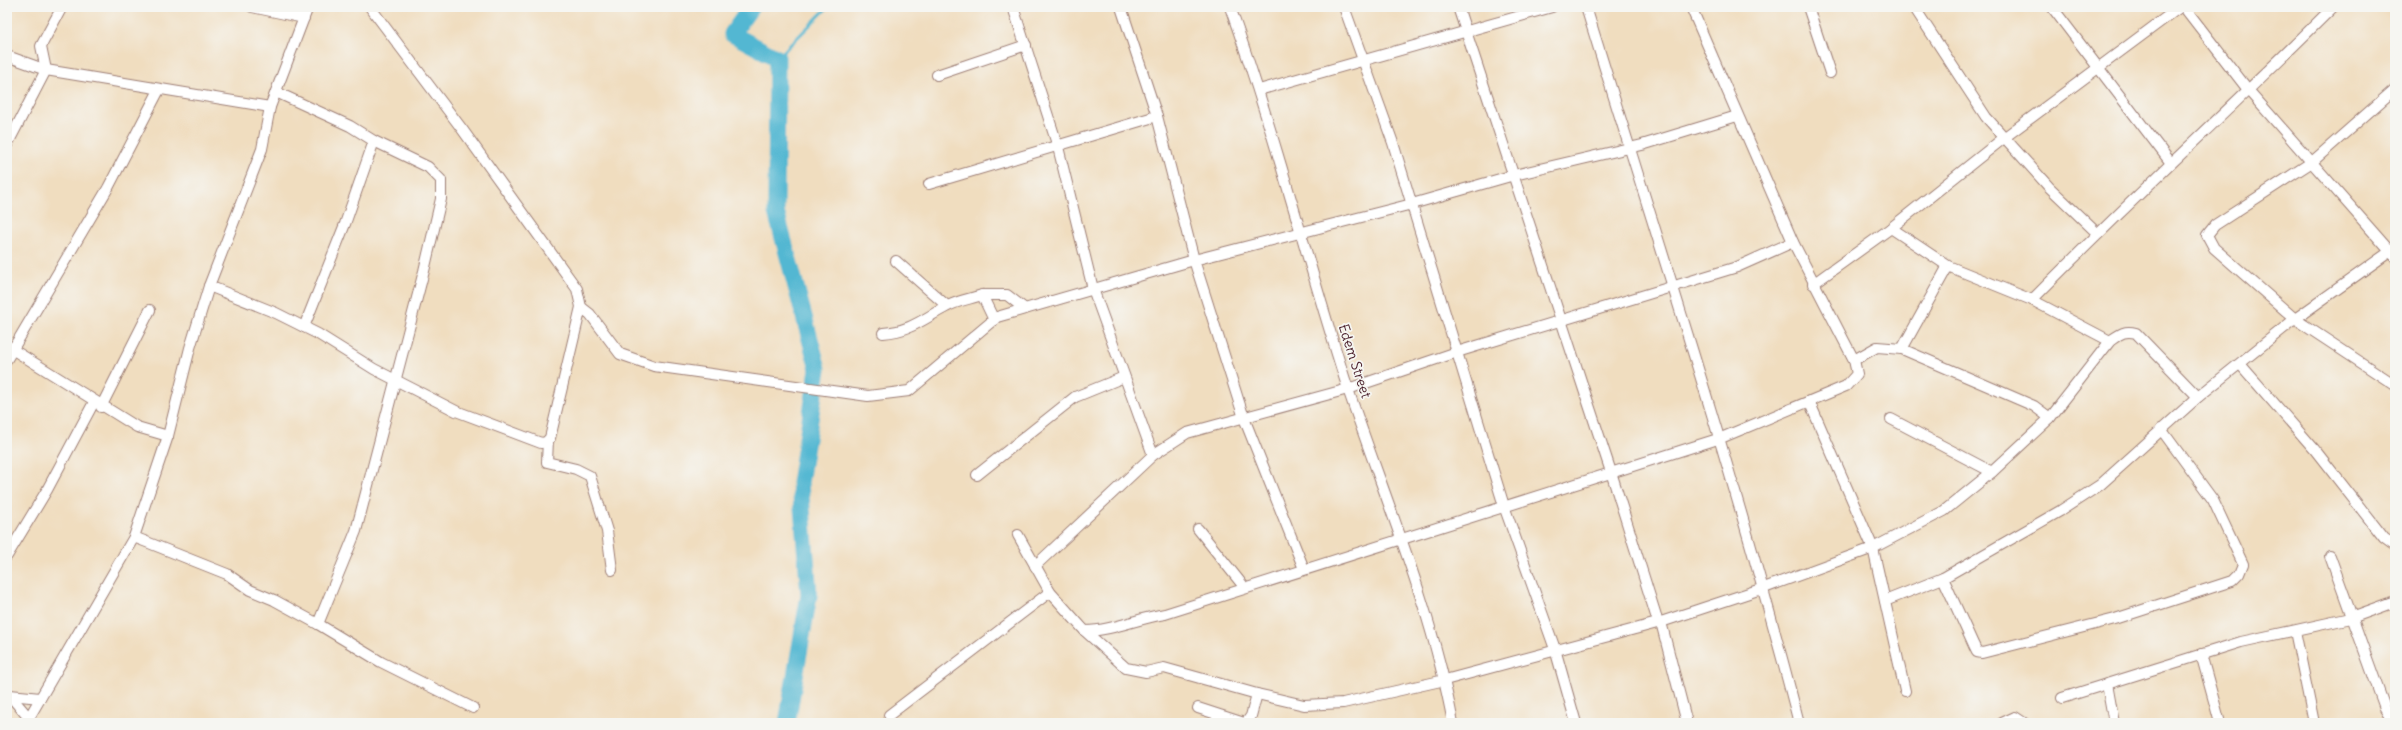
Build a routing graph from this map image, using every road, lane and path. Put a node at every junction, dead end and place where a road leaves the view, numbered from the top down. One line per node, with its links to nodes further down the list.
1 (62, 7): 25 (street)
2 (252, 7): 19 (street)
3 (308, 7): 19 (street)
4 (370, 7): 61 (street)
5 (1013, 7): 21 (street)
6 (1121, 7): 34 (street)
7 (1230, 7): 30 (street, Edem Street)
8 (1344, 7): 23 (street)
9 (1458, 7): 20 (street)
10 (1552, 7): 20 (street)
11 (1586, 7): 40 (street)
12 (1691, 7): 35 (street)
13 (1808, 7): 26 (street)
14 (1914, 7): 36 (street)
15 (2052, 7): 24 (street)
16 (2180, 7): 24 (street)
17 (2184, 7): 31 (street)
18 (2333, 7): 31 (street)
19 (304, 18): 32 (street)
20 (1466, 31): 23 (street); 43 (street)
21 (1026, 45): 27 (street); 39 (street)
22 (7, 56): 25 (street)
23 (1363, 61): 30 (street); 45 (street)
24 (2097, 68): 36 (street); 42 (street)
25 (46, 70): 29 (street); 38 (street)
26 (1830, 73)
27 (937, 75)
28 (2395, 89): 41 (street)
29 (159, 90): 33 (street); 70 (street)
30 (1260, 90): 47 (street, Edem Street)
31 (2249, 91): 41 (street); 42 (street)
32 (276, 92): 33 (street); 37 (street)
33 (270, 107): 55 (street)
34 (1157, 116): 39 (street); 51 (street)
35 (1737, 116): 40 (street); 49 (street)
36 (2005, 137): 46 (street); 48 (street)
37 (374, 141): 67 (street); 77 (street)
38 (7, 145)
39 (1058, 147): 44 (street); 57 (street)
40 (1629, 148): 43 (street); 56 (street)
41 (2312, 162): 50 (street); 64 (street)
42 (2171, 163): 48 (street)
43 (1514, 175): 45 (street); 66 (street)
44 (929, 184)
45 (1412, 204): 47 (street); 72 (street)
46 (1891, 228): 53 (street); 54 (street)
47 (1300, 233): 51 (street); 79 (street, Edem Street)
48 (2097, 233): 59 (street)
49 (1793, 242): 54 (street); 56 (street)
50 (2393, 253): 64 (street)
51 (1194, 260): 57 (street); 83 (street)
52 (896, 261): 60 (street)
53 (1948, 266): 59 (street); 71 (street)
54 (1813, 284): 74 (street)
55 (209, 286): 67 (street); 87 (street)
56 (1672, 287): 66 (street); 88 (street)
57 (1093, 289): 62 (street); 76 (street)
58 (982, 295): 60 (street); 62 (street); 65 (street)
59 (2032, 300): 69 (street)
60 (947, 306): 68 (street)
61 (581, 308): 65 (street); 89 (street)
62 (1026, 309): 65 (street)
63 (150, 310): 82 (street)
64 (2295, 319): 75 (street); 78 (street)
65 (994, 320)
66 (1561, 320): 72 (street); 91 (street)
67 (304, 327): 77 (street)
68 (884, 333)
69 (2110, 342): 80 (street); 84 (street)
70 (10, 348): 73 (street); 82 (street)
71 (1902, 350): 74 (street); 84 (street)
72 (1457, 352): 79 (street); 94 (street)
73 (7, 359)
74 (1854, 360): 81 (street)
75 (2240, 364): 80 (street); 99 (street)
76 (1124, 377): 90 (street); 93 (street)
77 (395, 379): 89 (street); 114 (street)
78 (2395, 385)
79 (1348, 389): 83 (street); 98 (street, Edem Street)
80 (2198, 397): 86 (street)
81 (1809, 401): 88 (street); 100 (street)
82 (98, 404): 87 (street); 101 (street)
83 (1244, 418): 90 (street); 104 (street)
84 (2050, 418): 92 (street)
85 (1890, 419): 92 (street)
86 (2161, 428): 106 (street); 106 (street)
87 (168, 436): 97 (street)
88 (1721, 438): 91 (street); 108 (street)
89 (548, 440): 105 (street)
90 (1153, 455): 103 (street)
91 (1611, 472): 94 (street); 113 (street)
92 (1992, 472): 100 (street)
93 (977, 476)
94 (1504, 506): 98 (street); 117 (street)
95 (1198, 529): 107 (street)
96 (1018, 535): 103 (street)
97 (134, 537): 114 (street); 124 (street)
98 (1401, 538): 104 (street); 119 (street, Edem Street)
99 (2395, 547)
100 (1873, 548): 108 (street); 110 (street)
101 (7, 556)
102 (2330, 556): 112 (street)
103 (1036, 566): 109 (street)
104 (1304, 569): 107 (street)
105 (612, 570)
106 (1943, 578): 110 (street)
107 (1245, 588): 116 (street)
108 (1764, 588): 113 (street); 134 (street)
109 (1050, 592): 116 (street); 128 (street)
110 (1886, 601): 121 (street)
111 (2395, 602): 112 (street)
112 (2351, 618): 115 (street); 140 (street)
113 (1660, 622): 117 (street); 133 (street)
114 (318, 624): 126 (street)
115 (2295, 631): 118 (street); 139 (street)
116 (1085, 632): 123 (street)
117 (1555, 649): 119 (street); 132 (street)
118 (2201, 654): 120 (street); 138 (street)
119 (1445, 680): 123 (street); 131 (street, Edem Street)
120 (2107, 684): 125 (street); 137 (street)
121 (1904, 691)
122 (9, 694): 124 (street); 129 (street)
123 (1257, 694): 130 (street)
124 (40, 698): 129 (street)
125 (2062, 698)
126 (473, 708)
127 (1198, 708): 130 (street)
128 (889, 715)
129 (28, 720)
130 (1245, 723)
131 (1453, 723)
132 (1576, 723)
133 (1687, 723)
134 (1799, 723)
135 (2002, 723): 136 (street)
136 (2024, 723)
137 (2114, 723)
138 (2220, 723)
139 (2314, 723)
140 (2394, 723)

